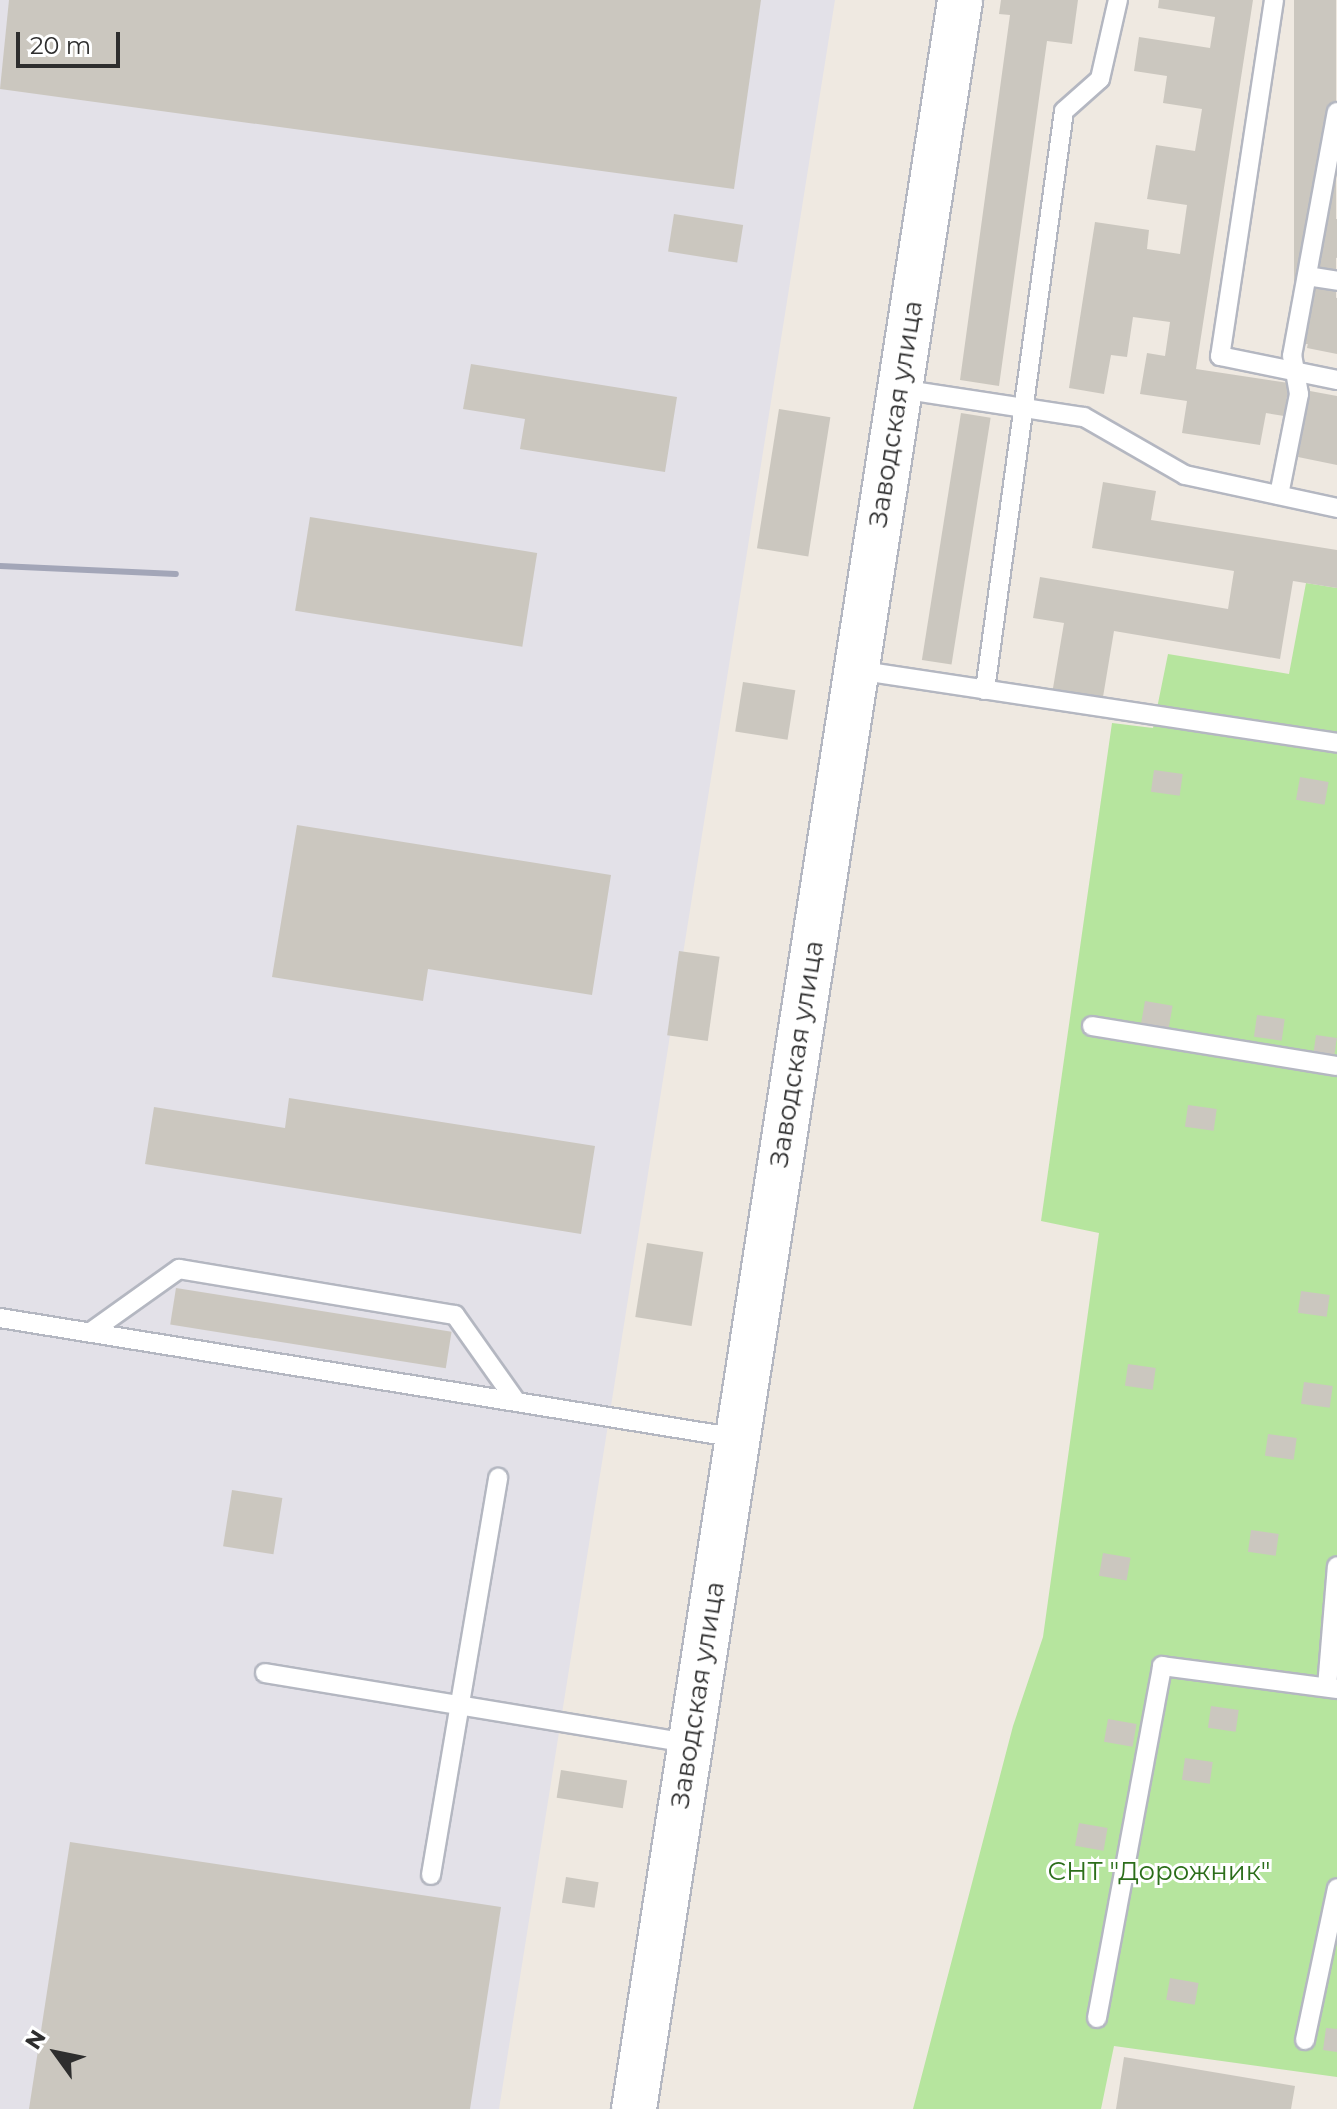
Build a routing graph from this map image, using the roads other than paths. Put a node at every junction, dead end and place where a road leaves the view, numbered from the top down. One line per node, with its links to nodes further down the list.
1 (960, 0): 10 (main road, Заводская улица)
2 (1118, 0): 11 (lane)
3 (1274, 0): 8 (lane)
4 (1337, 112): 5 (lane)
5 (1329, 199): 6 (lane)
6 (1307, 276): 7 (lane); 8 (lane)
7 (1337, 281)
8 (1295, 371): 9 (lane); 12 (lane)
9 (1337, 380)
10 (900, 389): 11 (lane); 14 (main road, Заводская улица)
11 (1025, 408): 12 (lane); 15 (lane)
12 (1279, 495): 13 (lane)
13 (1337, 508)
14 (856, 670): 15 (lane); 22 (main road, Заводская улица)
15 (985, 690): 16 (lane)
16 (1337, 743)
17 (1092, 1026): 18 (lane)
18 (1337, 1066)
19 (0, 1318): 20 (lane)
20 (92, 1331): 21 (lane); 21 (lane)
21 (516, 1401): 22 (lane)
22 (738, 1438): 28 (main road, Заводская улица)
23 (498, 1478): 27 (lane)
24 (1337, 1566): 26 (lane)
25 (265, 1673): 27 (lane)
26 (1332, 1688): 31 (lane)
27 (460, 1705): 28 (lane); 29 (lane)
28 (690, 1743): 33 (main road, Заводская улица)
29 (431, 1875)
30 (1337, 1888): 32 (lane)
31 (1097, 2018)
32 (1305, 2040)
33 (634, 2109)

